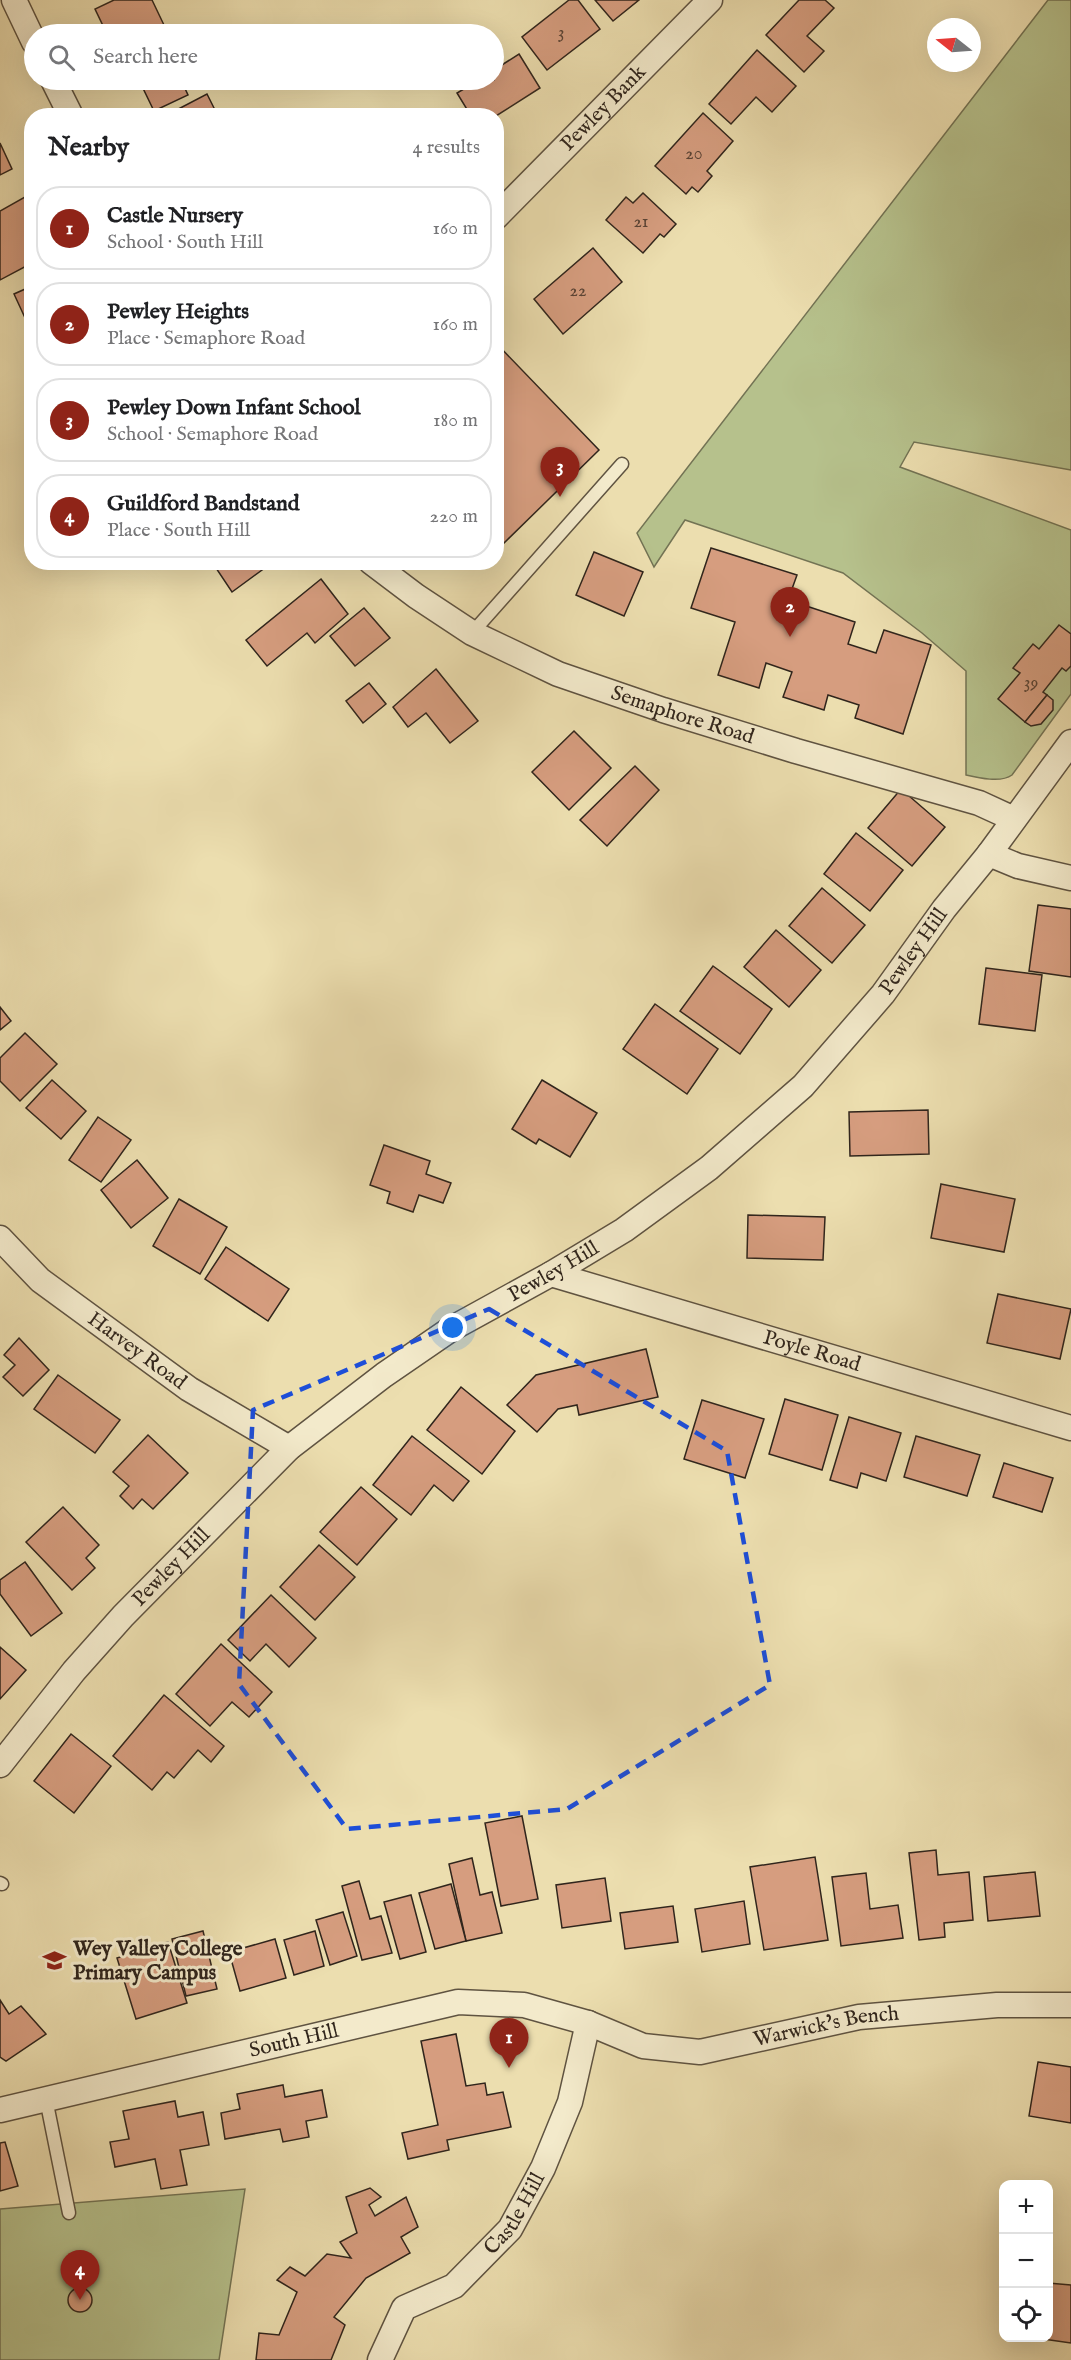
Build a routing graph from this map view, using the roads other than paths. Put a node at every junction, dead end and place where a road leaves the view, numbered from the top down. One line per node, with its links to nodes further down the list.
1 (14, 0): 3 (street)
2 (710, 0): 6 (street, Pewley Bank)
3 (25, 24)
4 (58, 90): 5 (street)
5 (67, 108)
6 (504, 209)
7 (622, 464): 9 (lane)
8 (382, 570): 9 (street, Semaphore Road)
9 (472, 633): 11 (street, Semaphore Road)
10 (1071, 742): 11 (street, Pewley Hill)
11 (1014, 819): 12 (street, Pewley Hill)
12 (989, 854): 13 (street); 15 (street, Pewley Hill)
13 (1071, 878)
14 (0, 1238): 17 (street, Harvey Road)
15 (551, 1274): 16 (street, Poyle Road); 17 (street, Pewley Hill)
16 (1071, 1428)
17 (289, 1448): 18 (street, Pewley Hill)
18 (0, 1765)
19 (1071, 2005): 20 (street, Warwick's Bench)
20 (588, 2023): 21 (street, South Hill); 24 (street, Castle Hill)
21 (46, 2099): 22 (street, South Hill); 23 (lane)
22 (0, 2110)
23 (69, 2213)
24 (380, 2360)

